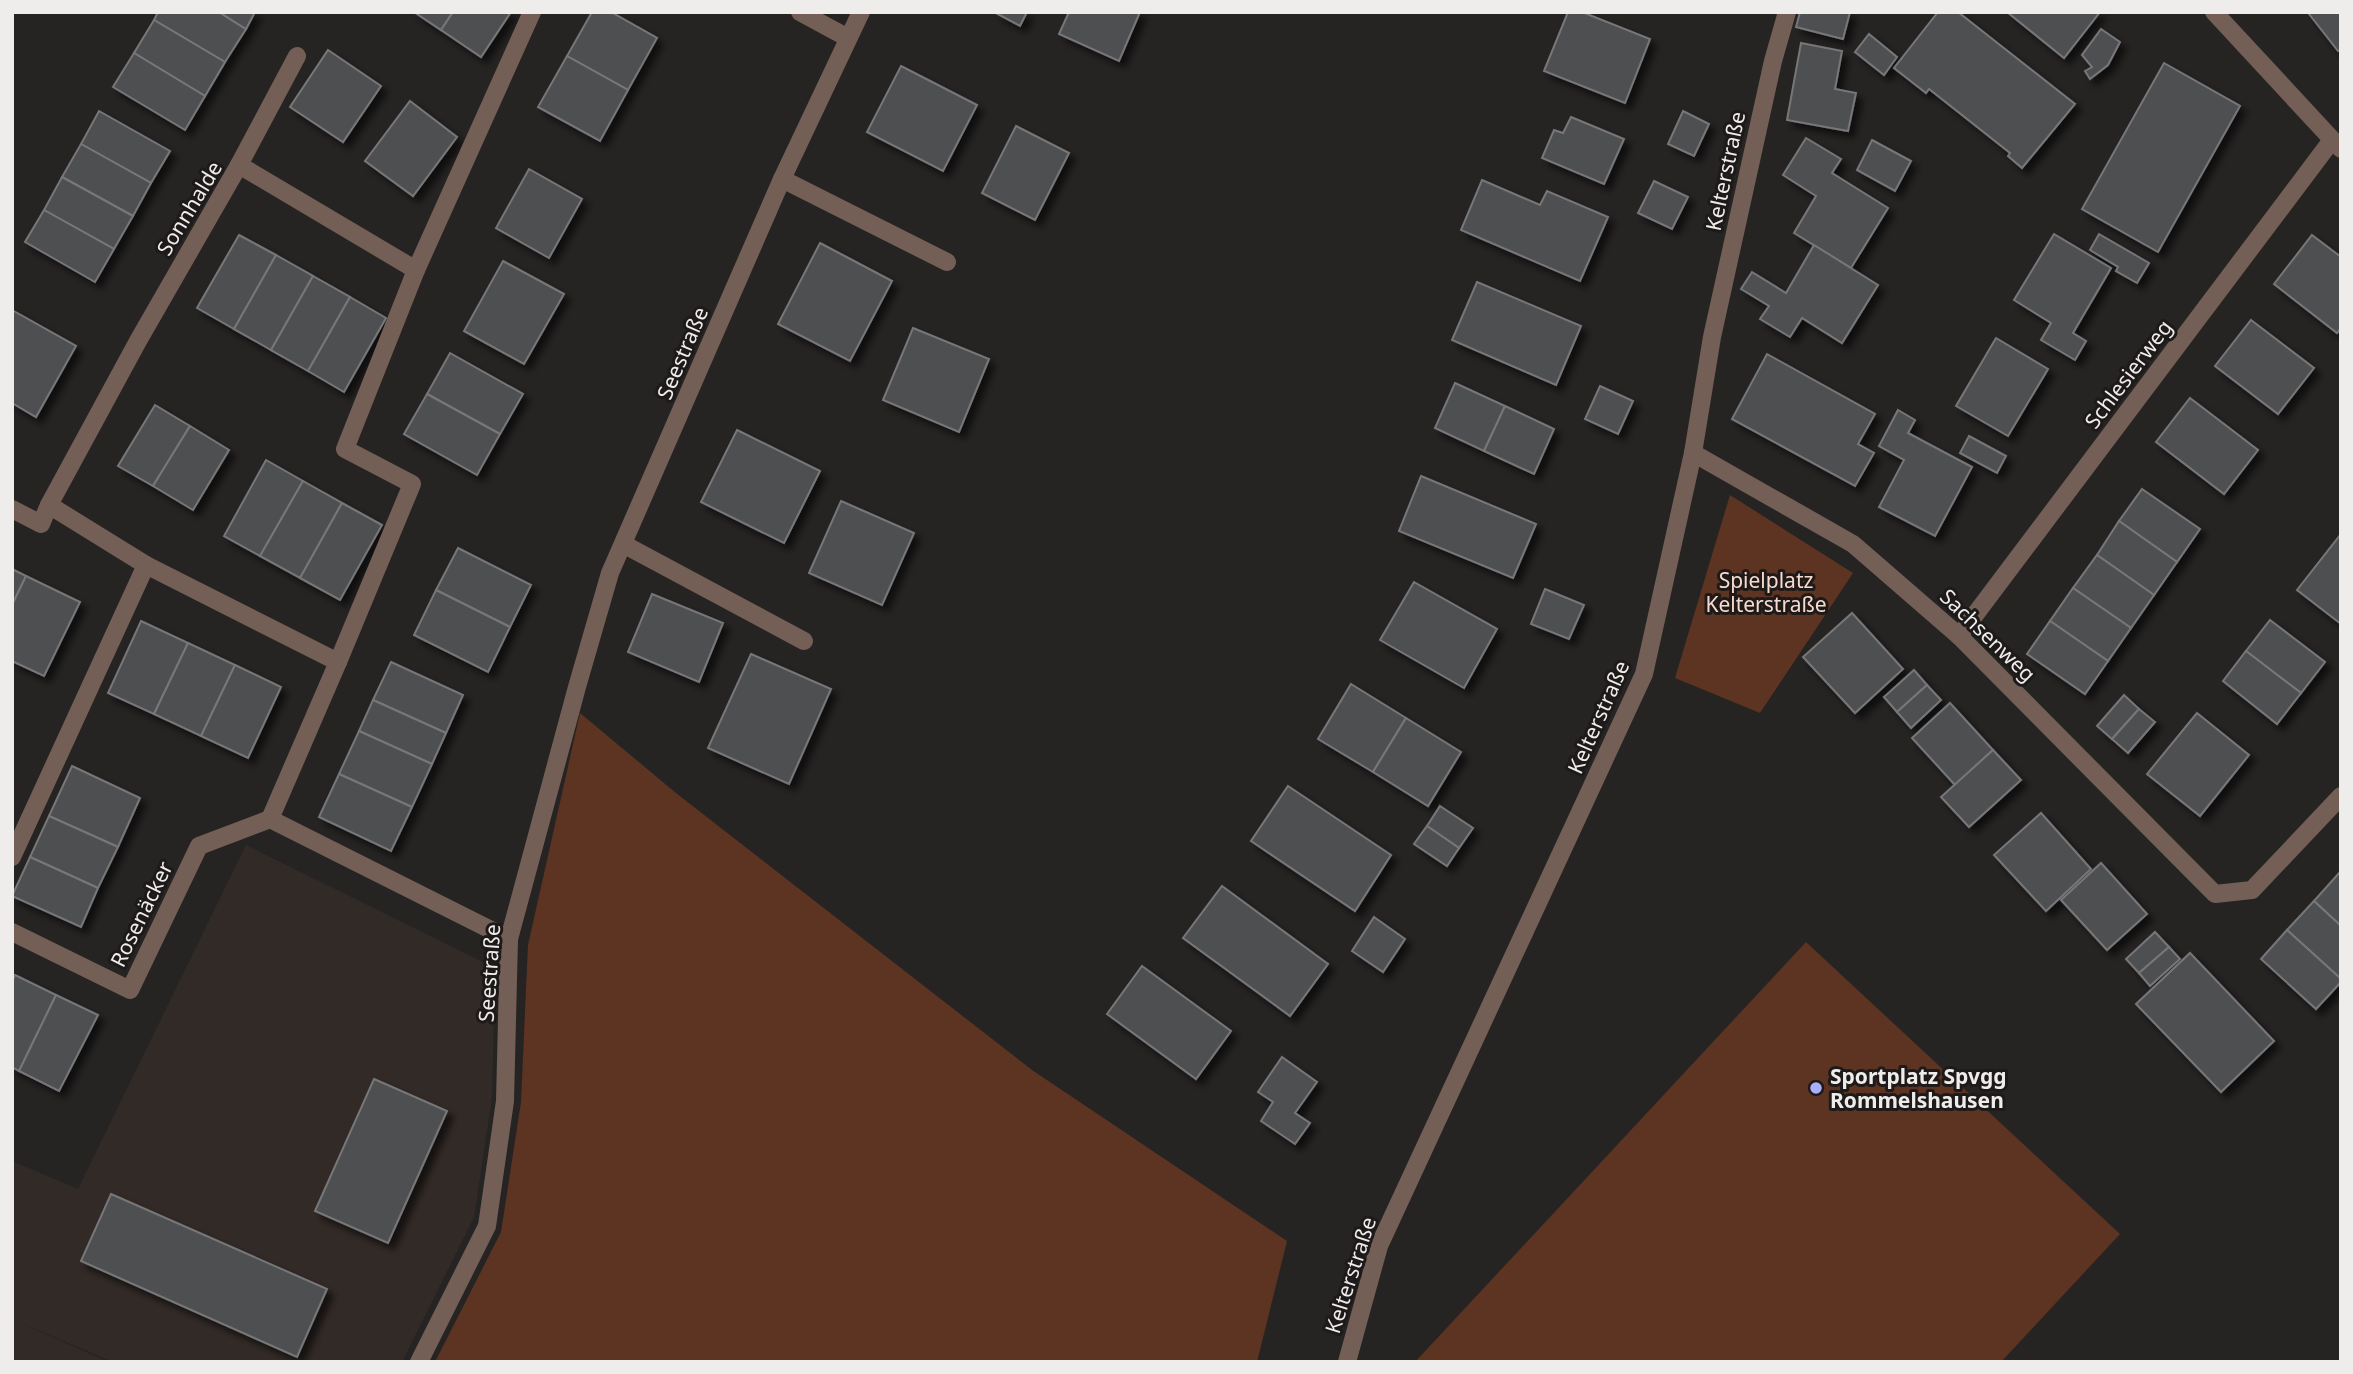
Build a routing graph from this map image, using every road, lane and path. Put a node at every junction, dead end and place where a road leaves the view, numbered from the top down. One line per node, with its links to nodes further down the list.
1 (531, 12): 12 (street)
2 (800, 12): 6 (street)
3 (861, 12): 6 (street, Seestraße)
4 (1787, 12): 13 (street, Kelterstraße)
5 (2214, 12): 8 (street)
6 (848, 38): 10 (street, Seestraße)
7 (297, 56): 9 (street)
8 (2337, 144): 18 (street, Schlesierweg)
9 (239, 165): 12 (street, Sonnhalde); 14 (street, Sonnhalde)
10 (782, 179): 11 (street); 16 (street, Seestraße)
11 (947, 261)
12 (416, 270): 20 (street)
13 (1693, 453): 18 (street, Sachsenweg); 27 (street, Kelterstraße)
14 (50, 505): 15 (street); 17 (street)
15 (12, 509)
16 (623, 544): 19 (street); 25 (street, Seestraße)
17 (146, 565): 20 (street); 23 (street)
18 (1959, 636): 21 (street, Sachsenweg)
19 (804, 641)
20 (338, 662): 22 (street)
21 (2341, 796)
22 (270, 819): 24 (street, Rosenäcker); 25 (street)
23 (12, 857)
24 (12, 932)
25 (509, 939): 26 (street, Seestraße)
26 (419, 1362)
27 (1347, 1362)

